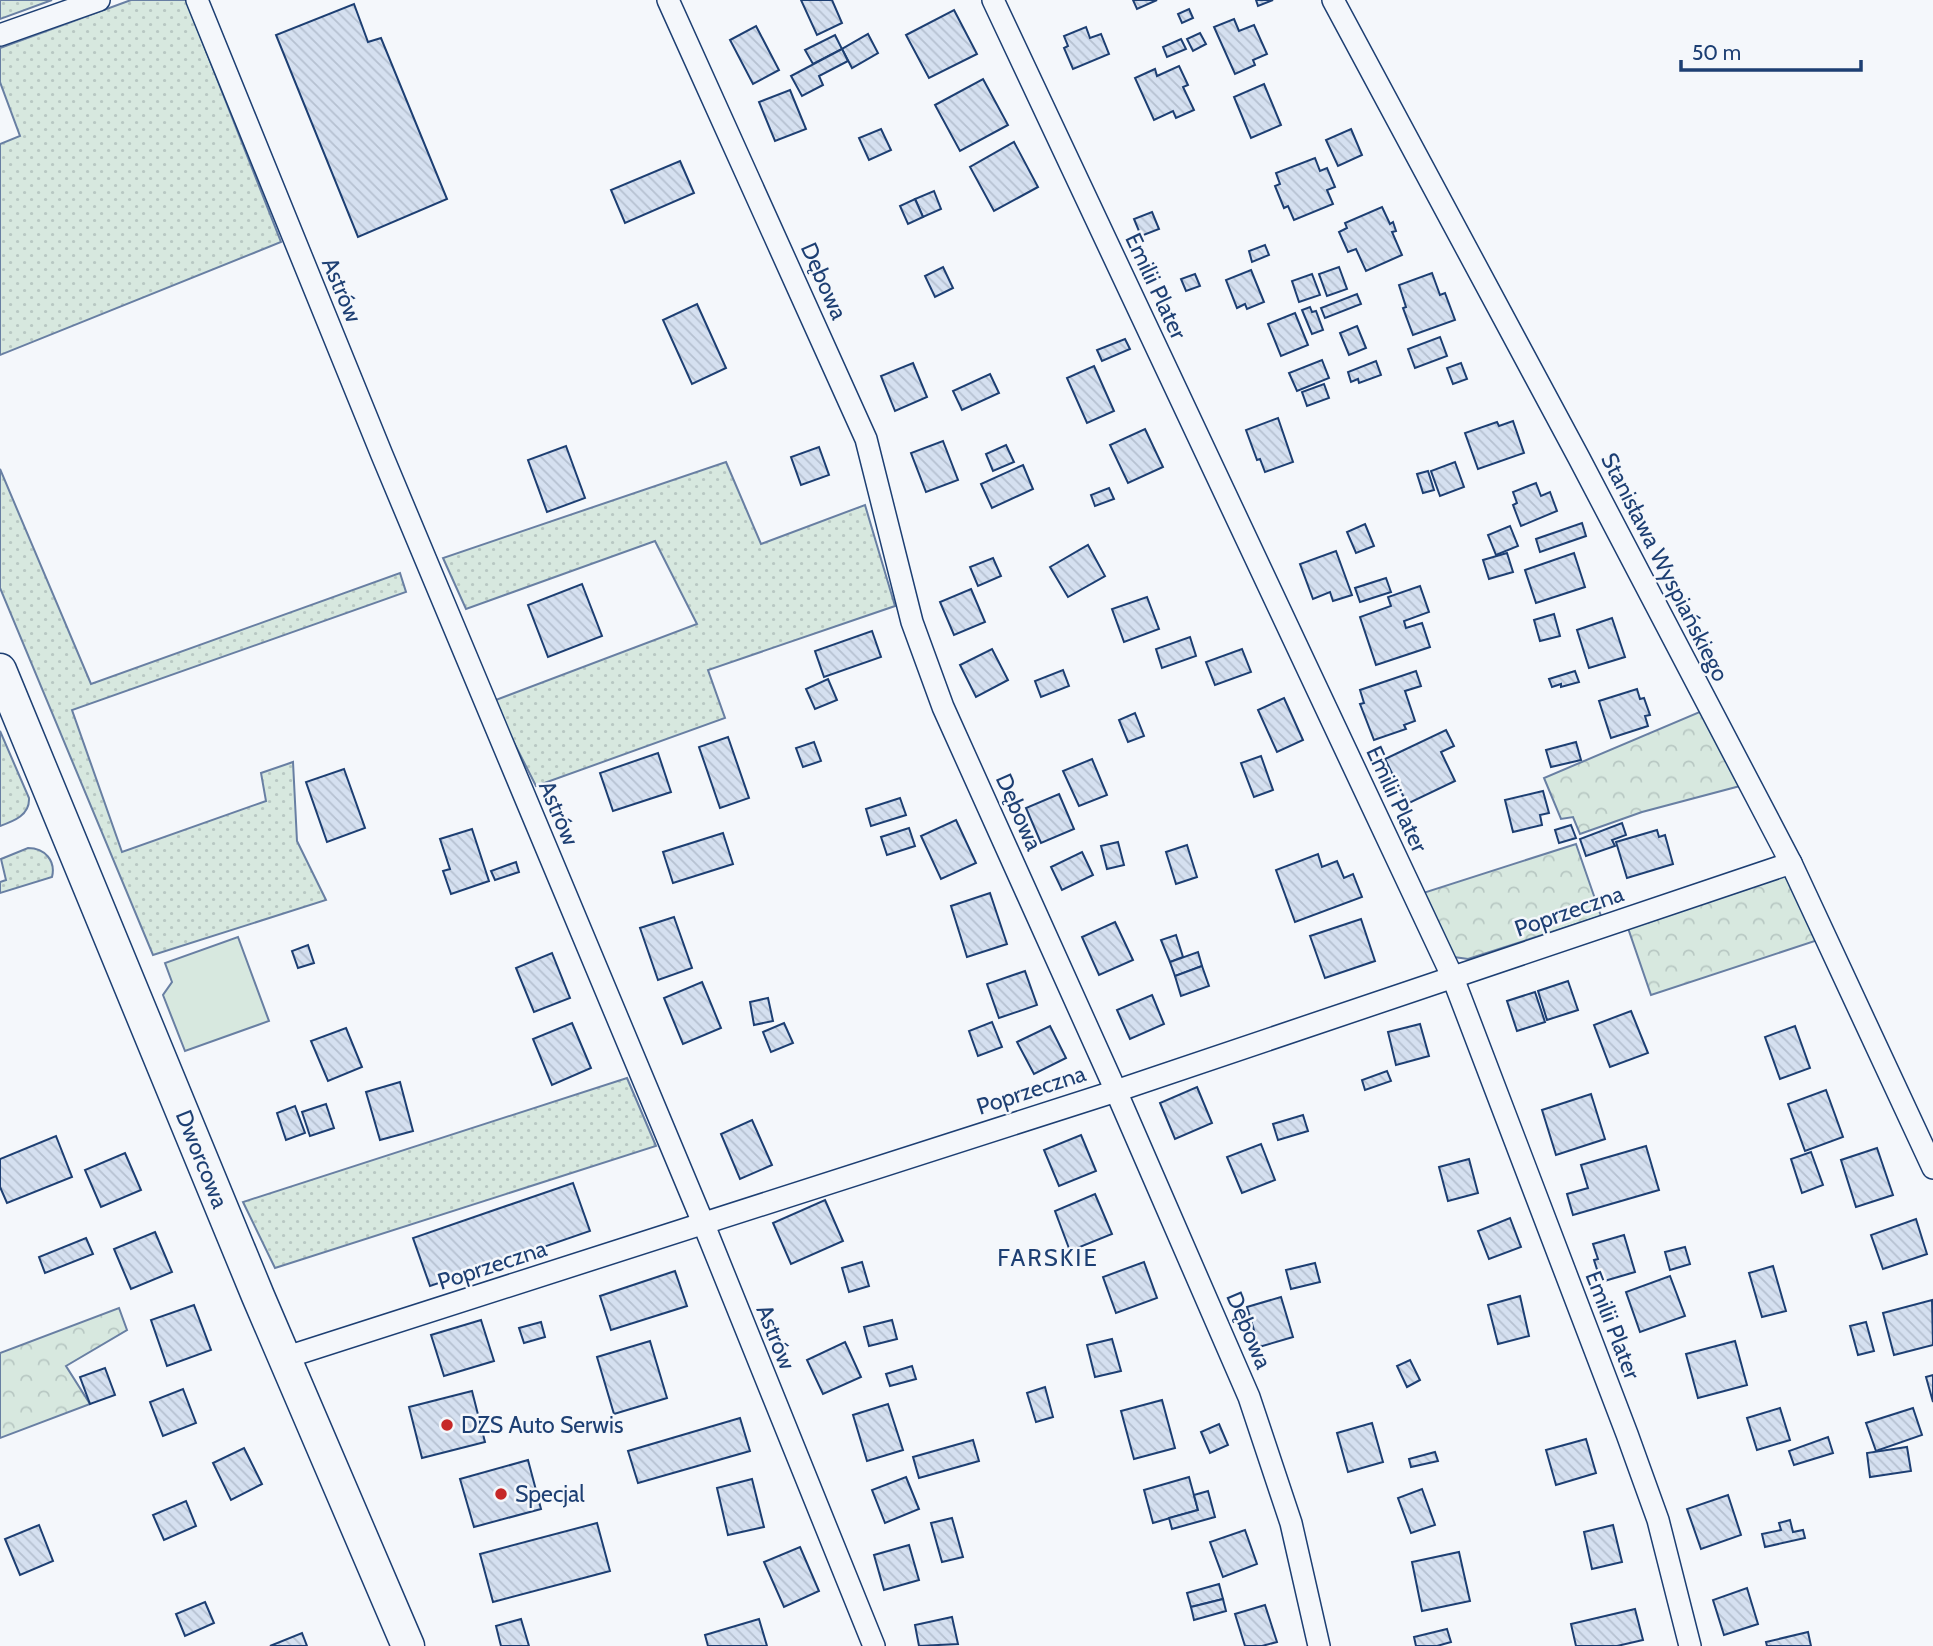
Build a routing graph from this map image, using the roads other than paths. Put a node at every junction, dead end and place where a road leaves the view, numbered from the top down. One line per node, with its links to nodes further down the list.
1 (99, 0): 6 (street)
2 (197, 0): 12 (street, Astrów)
3 (668, 0): 10 (street, Dębowa)
4 (993, 0): 9 (street, Emilii Plater)
5 (1333, 0): 8 (street, Stanisława Wyspiańskiego)
6 (0, 35)
7 (0, 670): 13 (main road, Dworcowa)
8 (1791, 863): 9 (street, Poprzeczna); 11 (street, Stanisława Wyspiańskiego)
9 (1453, 978): 10 (street, Poprzeczna); 17 (street, Emilii Plater)
10 (1116, 1091): 12 (street, Poprzeczna); 16 (street, Dębowa)
11 (1933, 1168)
12 (704, 1225): 13 (street, Poprzeczna); 15 (street, Astrów)
13 (285, 1358): 14 (main road, Dworcowa)
14 (408, 1646)
15 (874, 1646)
16 (1319, 1646)
17 (1690, 1646)

